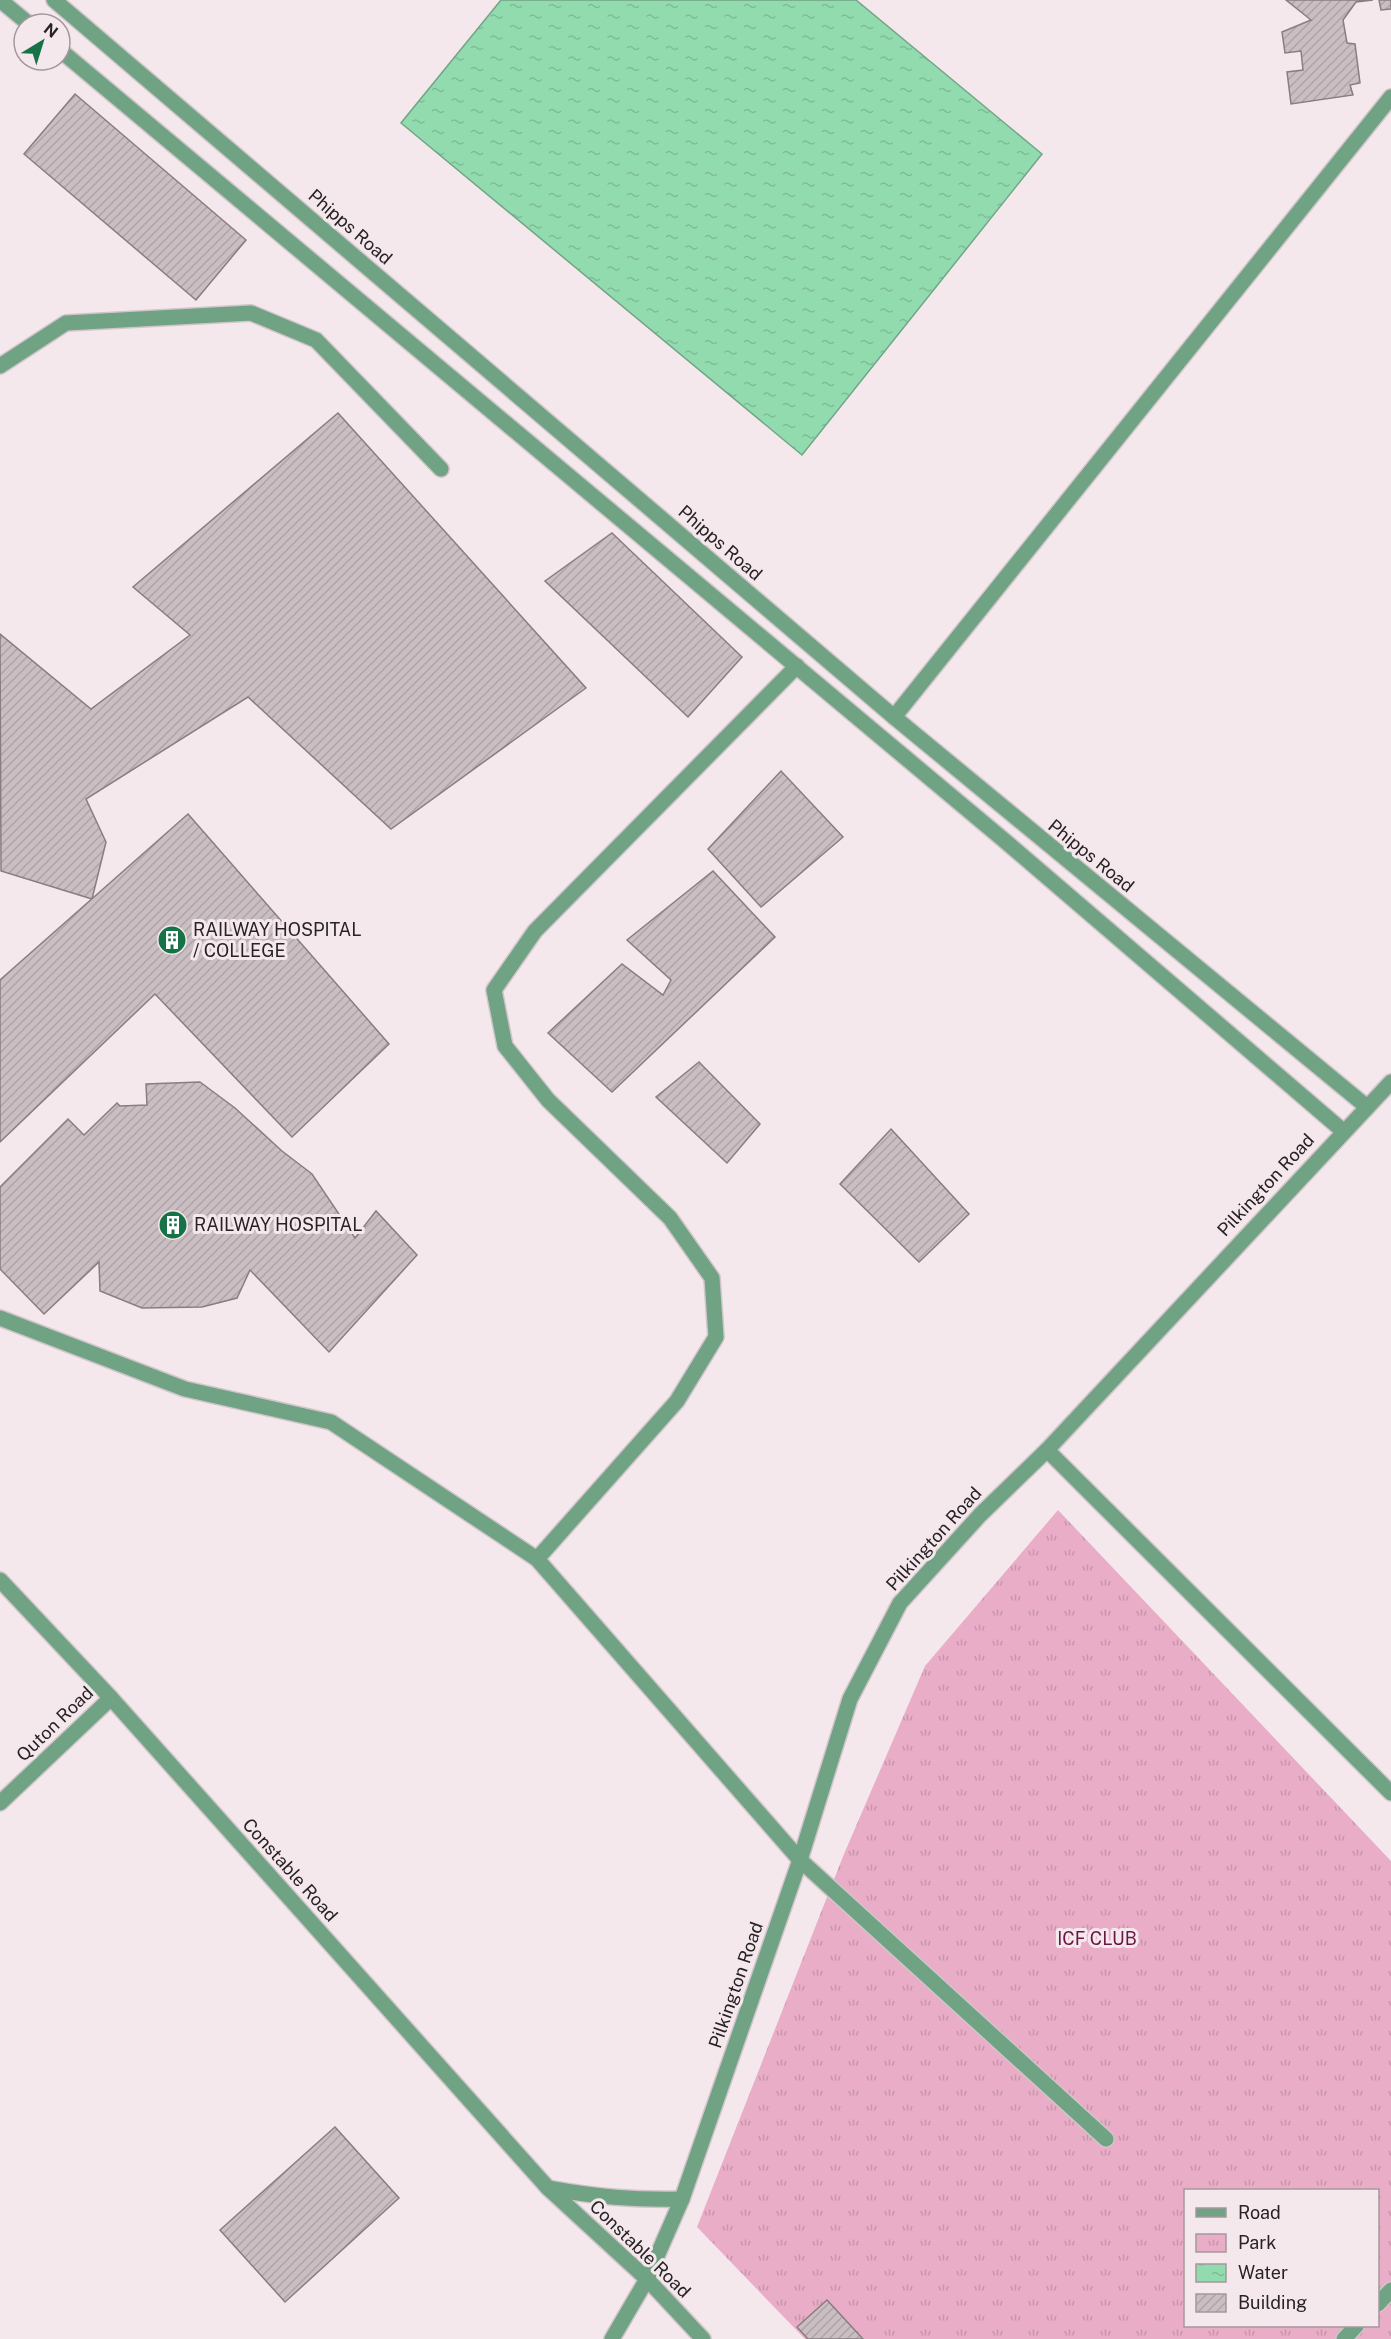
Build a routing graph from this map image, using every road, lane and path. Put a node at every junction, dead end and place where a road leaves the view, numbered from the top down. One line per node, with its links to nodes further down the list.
1 (0, 0): 3 (street)
2 (54, 0): 9 (street, Phipps Road)
3 (14, 12)
4 (72, 60): 8 (street)
5 (1391, 97): 9 (street)
6 (0, 366): 7 (street)
7 (441, 469)
8 (797, 666): 12 (street); 15 (street)
9 (894, 717): 11 (street, Phipps Road)
10 (1391, 1082): 11 (street, Pilkington Road)
11 (1367, 1107): 12 (street, Pilkington Road)
12 (1343, 1131): 14 (street, Pilkington Road)
13 (0, 1318): 15 (street)
14 (1047, 1450): 18 (street); 20 (street, Pilkington Road)
15 (537, 1559): 20 (street)
16 (0, 1580): 17 (street, Constable Road)
17 (111, 1698): 19 (street, Quton Road); 22 (street, Constable Road)
18 (1391, 1793)
19 (0, 1803)
20 (800, 1860): 21 (street); 23 (street, Pilkington Road)
21 (1106, 2139)
22 (548, 2188): 23 (street, Constable Road); 24 (street, Constable Road)
23 (682, 2199): 24 (street, Pilkington Road)
24 (647, 2279): 28 (street, Pilkington Road); 29 (street, Constable Road)
25 (1391, 2290): 26 (street)
26 (1379, 2302)
27 (1354, 2327): 30 (street)
28 (612, 2339)
29 (703, 2339)
30 (1344, 2339)

